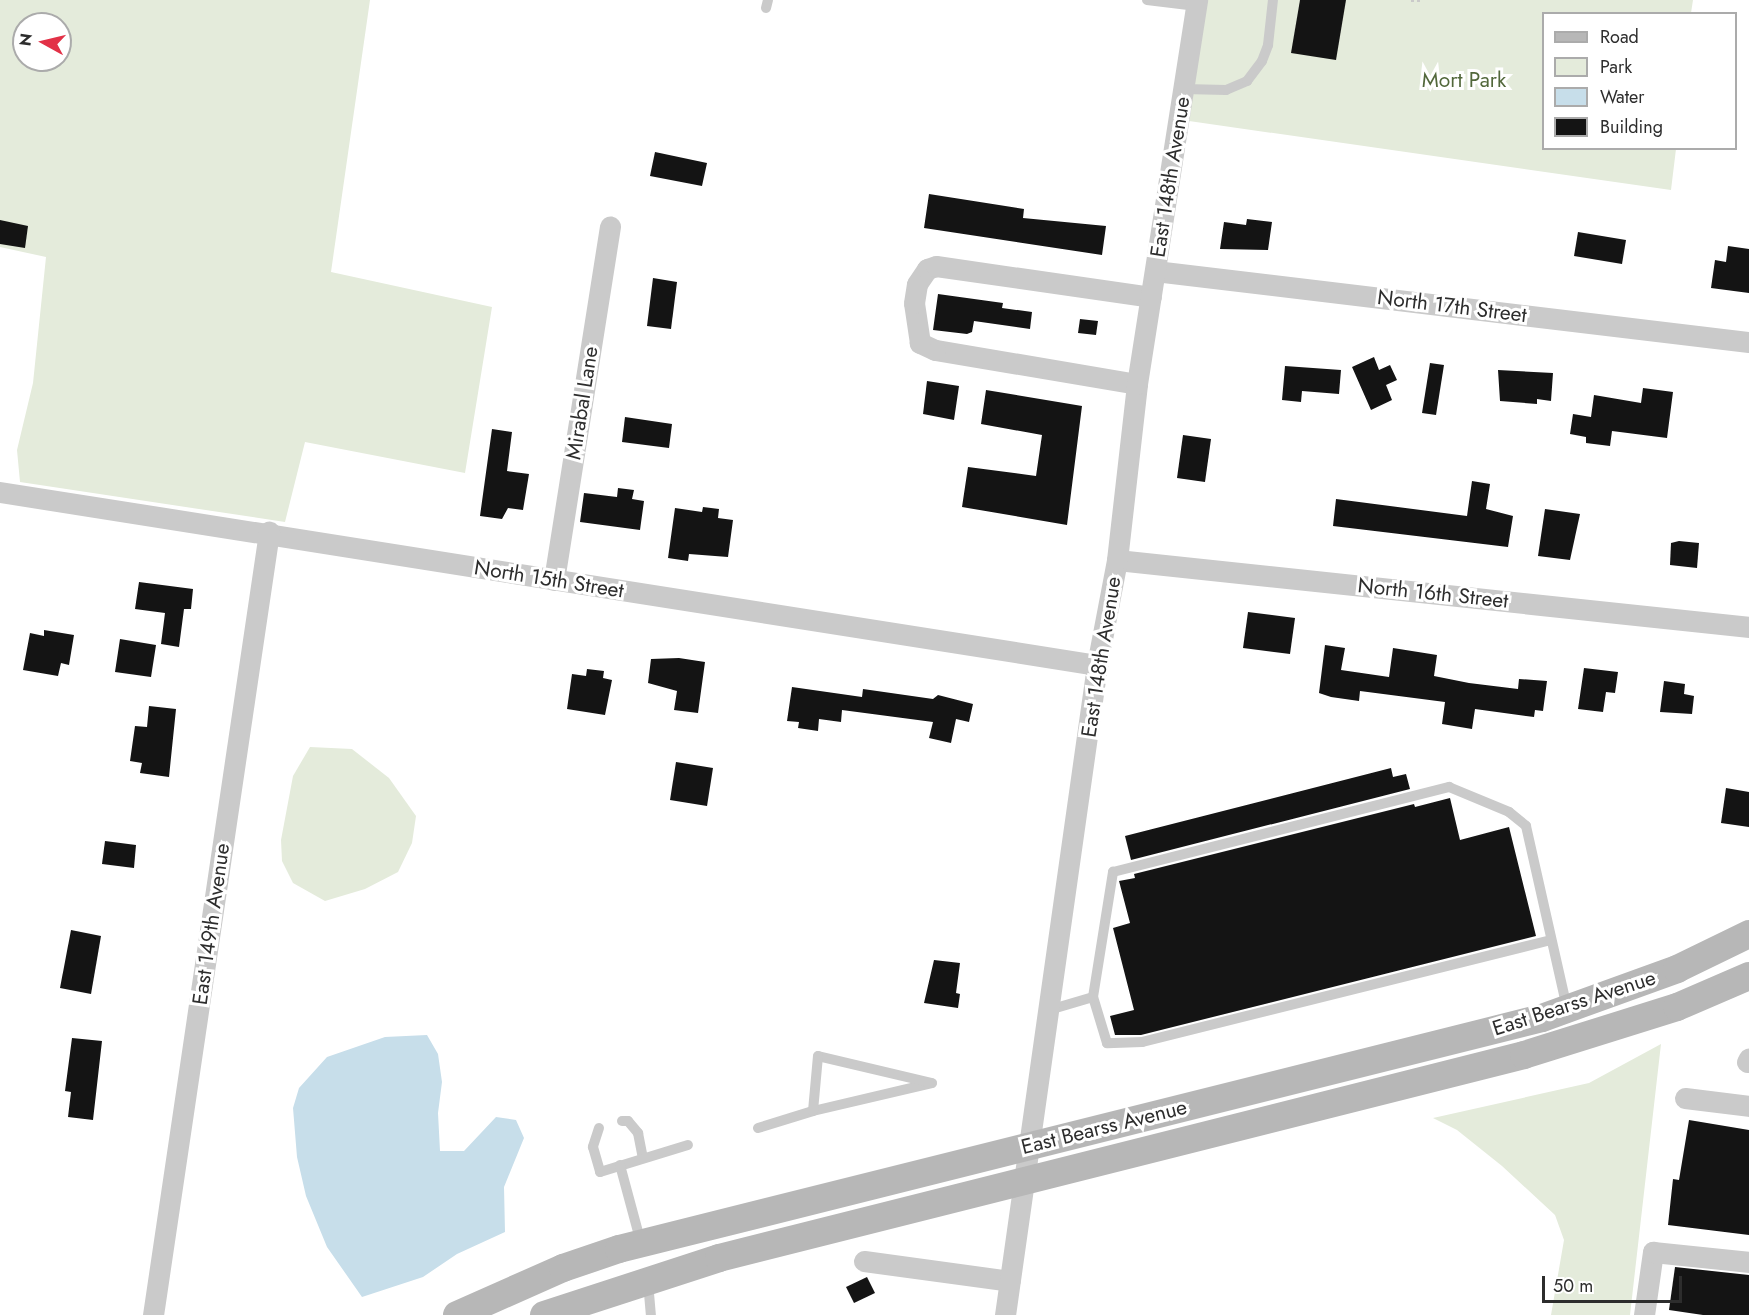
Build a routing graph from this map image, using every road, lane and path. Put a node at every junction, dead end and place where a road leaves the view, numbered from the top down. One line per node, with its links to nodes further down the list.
1 (1147, 0): 5 (lane)
2 (1273, 0): 6 (lane)
3 (1411, 0): 4 (path)
4 (1422, 0)
5 (1197, 3): 6 (street, East 148th Avenue)
6 (1184, 89): 8 (street, East 148th Avenue)
7 (610, 226): 15 (street, Mirabal Lane)
8 (1155, 270): 9 (street, East 148th Avenue); 10 (street, North 17th Street)
9 (1151, 297): 11 (street, East 148th Avenue); 11 (street)
10 (1749, 342)
11 (1137, 384): 14 (street, East 148th Avenue)
12 (0, 492): 13 (street, North 15th Street)
13 (269, 532): 15 (street, North 15th Street); 40 (street, East 149th Avenue)
14 (1117, 560): 16 (street, North 16th Street); 17 (street, East 148th Avenue)
15 (554, 580): 17 (street, North 15th Street)
16 (1749, 627)
17 (1097, 665): 23 (street, East 148th Avenue)
18 (1749, 934): 22 (main road, East Bearss Avenue)
19 (1551, 940): 21 (lane); 21 (lane); 22 (lane)
20 (1749, 976): 34 (main road, East Bearss Avenue)
21 (1093, 997): 23 (lane)
22 (1567, 1009): 31 (main road, East Bearss Avenue)
23 (1049, 1010): 31 (street, East 148th Avenue)
24 (1685, 1098): 25 (street)
25 (1749, 1106)
26 (813, 1110): 26 (lane); 29 (lane)
27 (622, 1121): 32 (lane)
28 (599, 1128): 33 (lane)
29 (758, 1128)
30 (688, 1145): 32 (lane)
31 (1030, 1146): 34 (street, East 148th Avenue); 35 (main road, East Bearss Avenue)
32 (643, 1158): 33 (lane)
33 (620, 1165): 35 (lane)
34 (1025, 1181): 38 (main road, East Bearss Avenue); 39 (street, East 148th Avenue)
35 (641, 1243): 41 (main road, East Bearss Avenue)
36 (864, 1261): 39 (street)
37 (1749, 1262): 45 (street)
38 (647, 1279): 42 (main road, East Bearss Avenue); 43 (lane)
39 (1010, 1281): 44 (street, East 148th Avenue)
40 (153, 1315)
41 (457, 1315)
42 (544, 1315)
43 (651, 1315)
44 (1005, 1315)
45 (1644, 1315)

